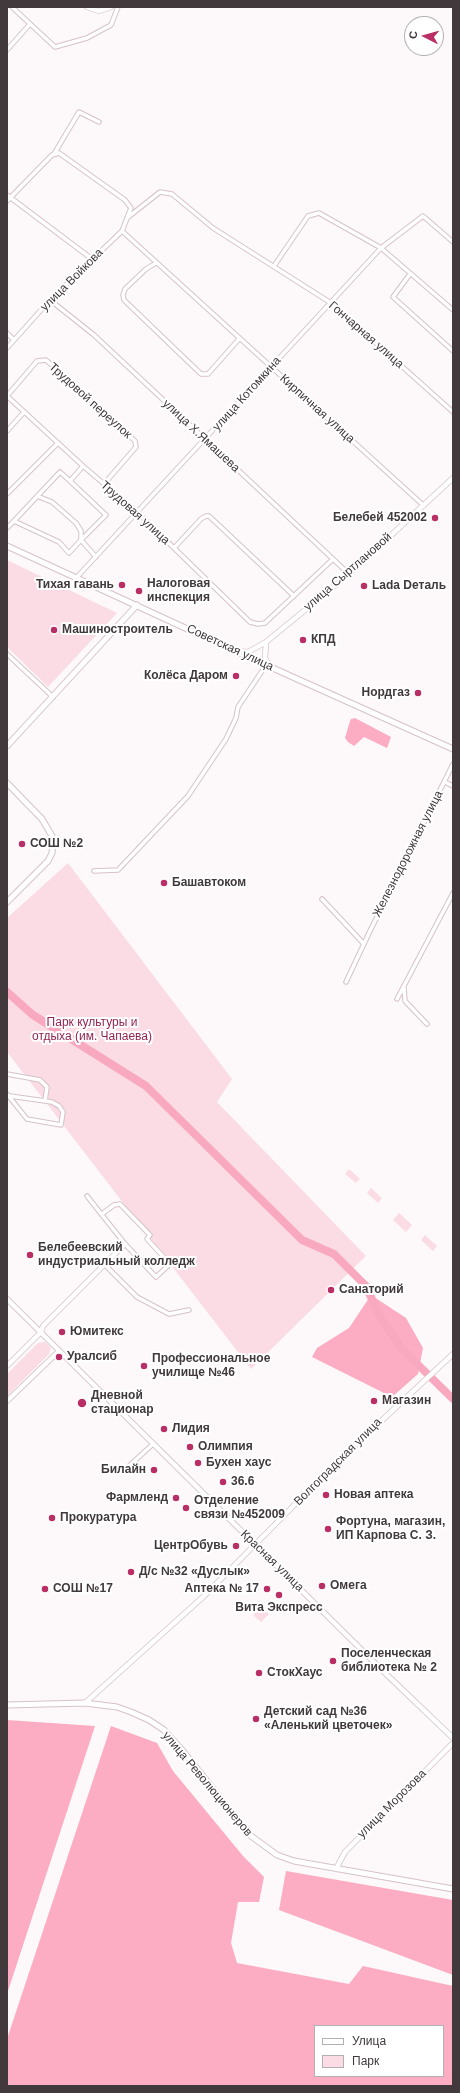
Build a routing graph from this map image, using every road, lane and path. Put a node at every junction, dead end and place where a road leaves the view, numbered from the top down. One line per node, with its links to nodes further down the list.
1 (12, 7): 5 (street)
2 (86, 7): 3 (street)
3 (111, 7)
4 (118, 7): 5 (street)
5 (30, 24): 6 (street)
6 (7, 50)
7 (99, 122): 8 (street)
8 (54, 154): 10 (street); 12 (street, улица Войкова)
9 (7, 194): 10 (street)
10 (11, 197): 11 (street); 16 (street)
11 (7, 201)
12 (127, 218): 13 (street, улица Войкова); 18 (street, Гончарная улица)
13 (122, 231): 16 (street, улица Войкова); 17 (street, Кирпичная улица)
14 (453, 242): 15 (street, улица Котомкина)
15 (381, 248): 18 (street); 19 (street); 21 (street, улица Котомкина)
16 (92, 259): 20 (street, улица Войкова)
17 (156, 262): 24 (street, Кирпичная улица); 24 (street)
18 (274, 266): 21 (street, Гончарная улица)
19 (410, 274): 22 (street); 27 (street)
20 (50, 300): 25 (street, улица Войкова); 33 (street, улица Х.Ямашева)
21 (331, 304): 28 (street, улица Котомкина); 31 (street, Гончарная улица)
22 (453, 310)
23 (7, 333): 25 (street)
24 (240, 338): 28 (street, Кирпичная улица)
25 (14, 340): 26 (street, улица Войкова)
26 (7, 348)
27 (453, 351)
28 (271, 367): 33 (street, улица Котомкина); 41 (street, Кирпичная улица)
29 (7, 396): 30 (street, Трудовая улица); 38 (street, Трудовой переулок)
30 (24, 412): 32 (street); 34 (street, Трудовая улица)
31 (453, 412)
32 (7, 431)
33 (205, 440): 42 (street, улица Котомкина); 49 (street, улица Х.Ямашева)
34 (58, 443): 35 (street, Трудовая улица); 39 (street)
35 (83, 466): 37 (street); 38 (street, Трудовая улица)
36 (453, 478): 41 (street, улица Сыртлановой)
37 (70, 481): 40 (street); 45 (street)
38 (104, 484): 42 (street, Трудовая улица)
39 (7, 494)
40 (37, 496): 43 (street); 45 (street)
41 (423, 505): 50 (street, улица Сыртлановой)
42 (137, 512): 47 (street, Трудовая улица); 48 (street, улица Котомкина)
43 (14, 521): 44 (street); 45 (street)
44 (7, 528)
45 (81, 540): 48 (street)
46 (7, 546): 51 (main road, Советская улица)
47 (174, 548): 52 (street, улица Сыртлановой); 54 (street, Трудовая улица)
48 (96, 557): 51 (street, улица Котомкина)
49 (333, 559): 50 (street, улица Х.Ямашева); 52 (street, улица Сыртлановой)
50 (349, 574): 55 (street, улица Сыртлановой)
51 (77, 577): 53 (main road, Советская улица)
52 (294, 596): 54 (street, улица Сыртлановой)
53 (137, 605): 56 (main road, Советская улица); 60 (main road)
54 (265, 622)
55 (266, 642): 56 (street, улица Сыртлановой); 59 (street)
56 (234, 651): 58 (main road, Советская улица)
57 (7, 654): 60 (street)
58 (266, 665): 59 (main road, Советская улица); 67 (street)
59 (277, 670): 62 (main road, Советская улица)
60 (53, 697): 61 (main road)
61 (7, 746)
62 (453, 749)
63 (453, 764): 64 (street, Железнодорожная улица)
64 (445, 782): 66 (street); 71 (street, Железнодорожная улица)
65 (7, 783): 70 (main road)
66 (453, 786)
67 (94, 871)
68 (453, 893): 73 (street)
69 (322, 898): 71 (street)
70 (7, 902)
71 (364, 944): 72 (street, Железнодорожная улица)
72 (346, 982)
73 (404, 987): 74 (street); 75 (street)
74 (397, 999)
75 (427, 1024)
76 (7, 1074): 78 (street)
77 (9, 1095): 78 (street); 78 (street)
78 (45, 1101)
79 (87, 1196): 80 (street)
80 (102, 1214): 81 (street); 81 (street)
81 (125, 1244): 82 (street)
82 (104, 1264): 84 (street); 85 (street)
83 (7, 1299): 85 (street, Красная улица)
84 (189, 1310)
85 (41, 1332): 86 (street, Красная улица); 88 (street)
86 (59, 1351): 89 (street); 90 (street, Красная улица)
87 (453, 1354): 92 (street, Волгоградская улица)
88 (7, 1366)
89 (7, 1401)
90 (153, 1444): 91 (street); 92 (street, Красная улица)
91 (129, 1466)
92 (256, 1545): 93 (street, Волгоградская улица); 95 (street, Красная улица)
93 (86, 1703): 94 (main road, улица Революционеров); 97 (main road, улица Революционеров)
94 (7, 1705)
95 (453, 1738)
96 (453, 1743): 97 (street, улица Морозова)
97 (336, 1869): 98 (main road, улица Революционеров)
98 (453, 1889)

